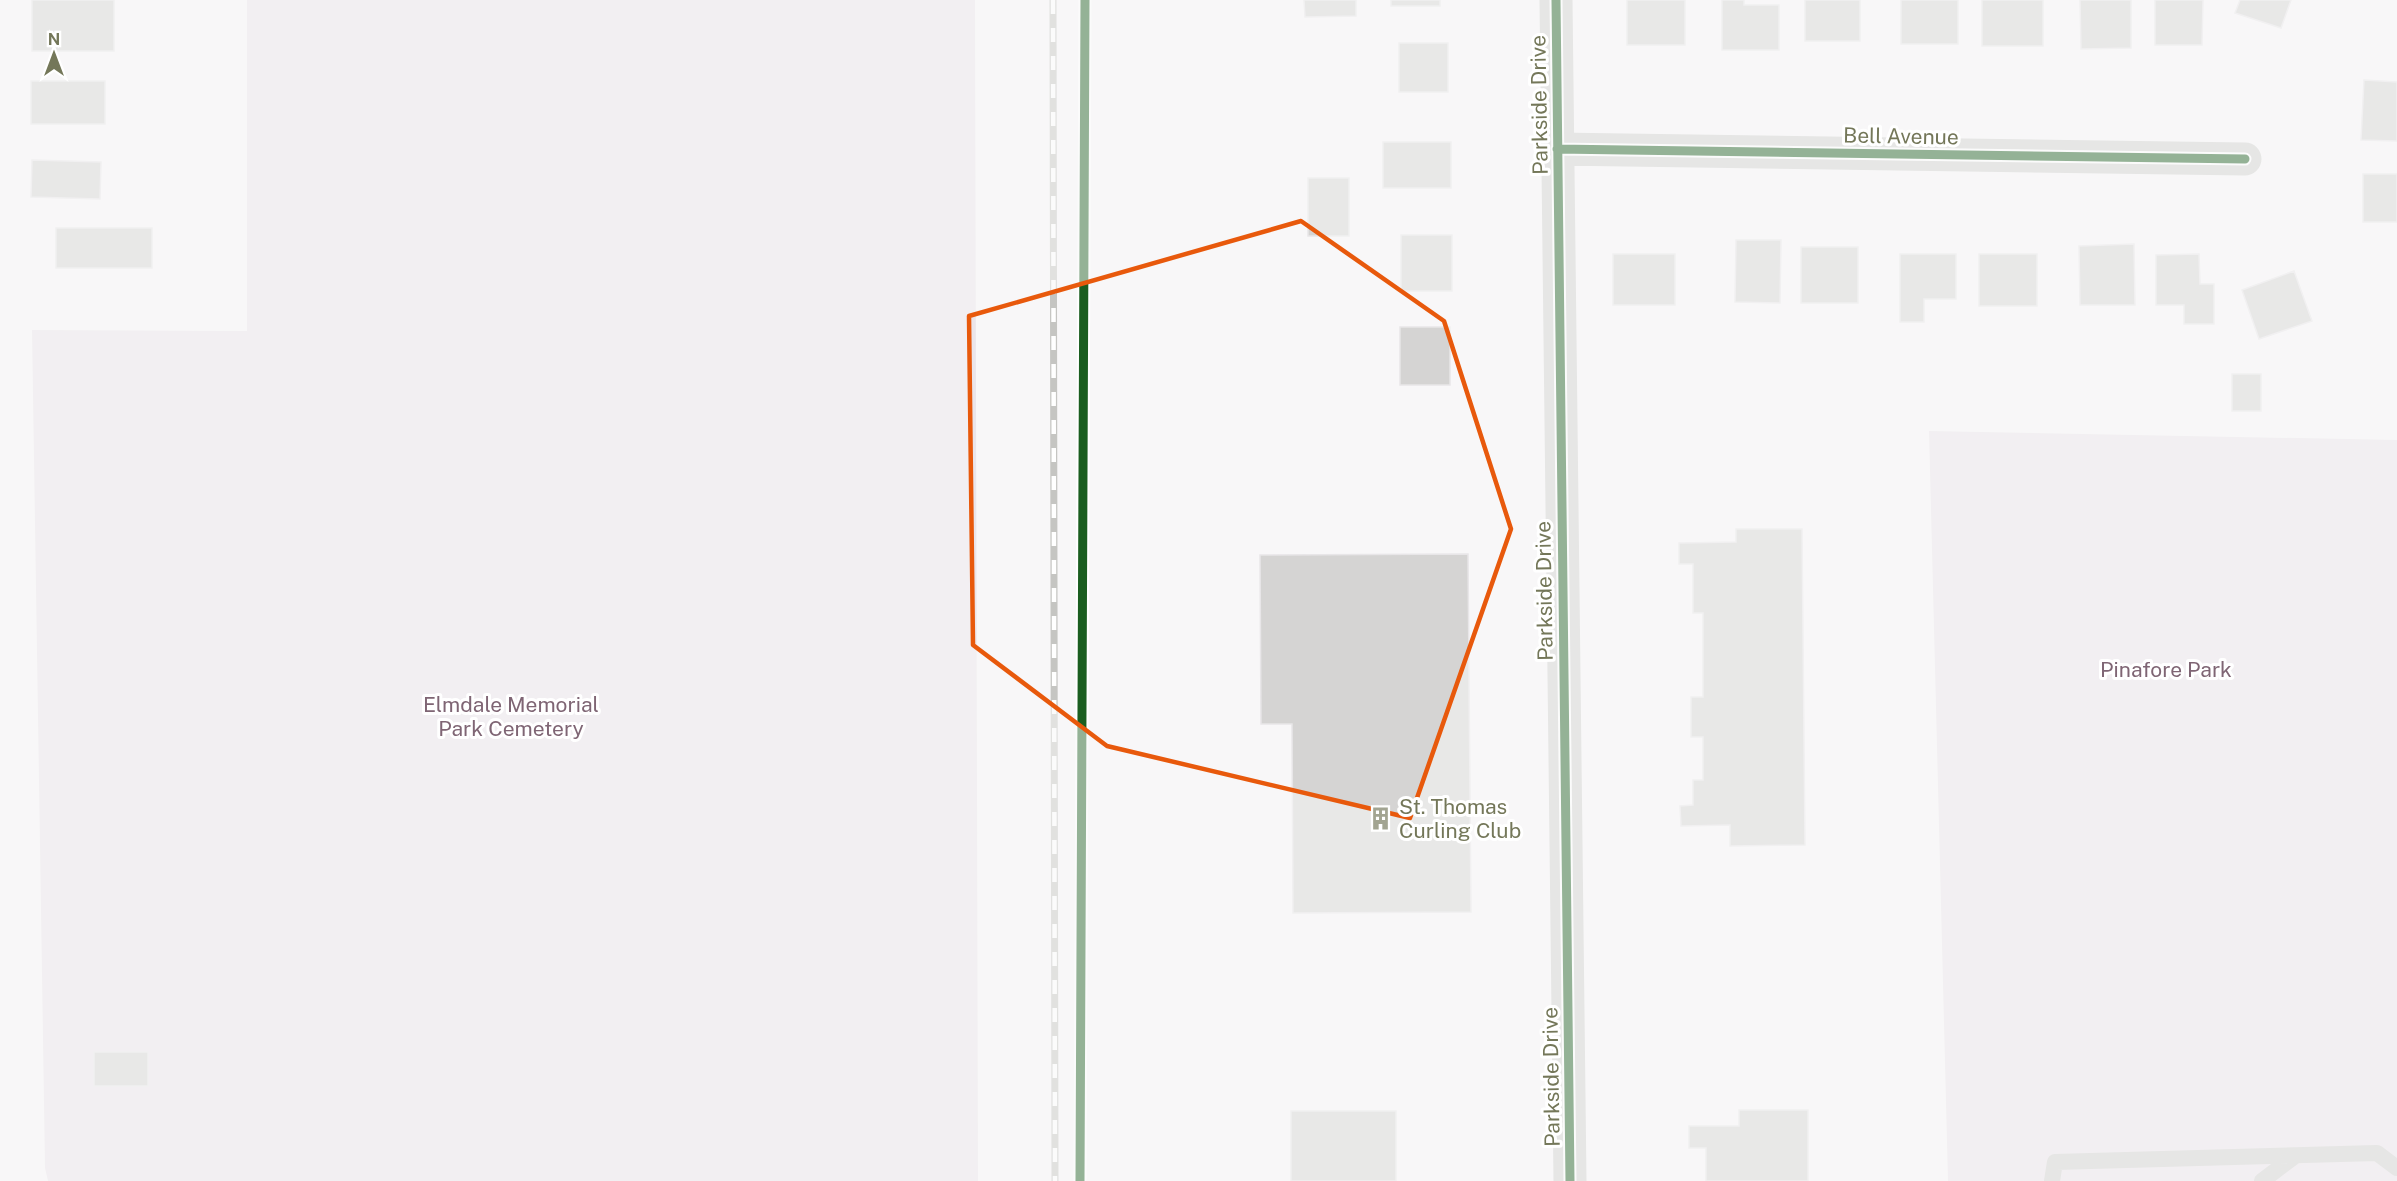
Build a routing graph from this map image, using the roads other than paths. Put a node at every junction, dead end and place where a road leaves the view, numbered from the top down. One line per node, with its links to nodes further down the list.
1 (1556, 0): 2 (street, Parkside Drive)
2 (1557, 149): 3 (street, Bell Avenue); 6 (street, Parkside Drive)
3 (2245, 159)
4 (2295, 1156): 5 (lane); 7 (lane); 8 (lane)
5 (2397, 1168)
6 (1570, 1181)
7 (2052, 1181)
8 (2262, 1181)

